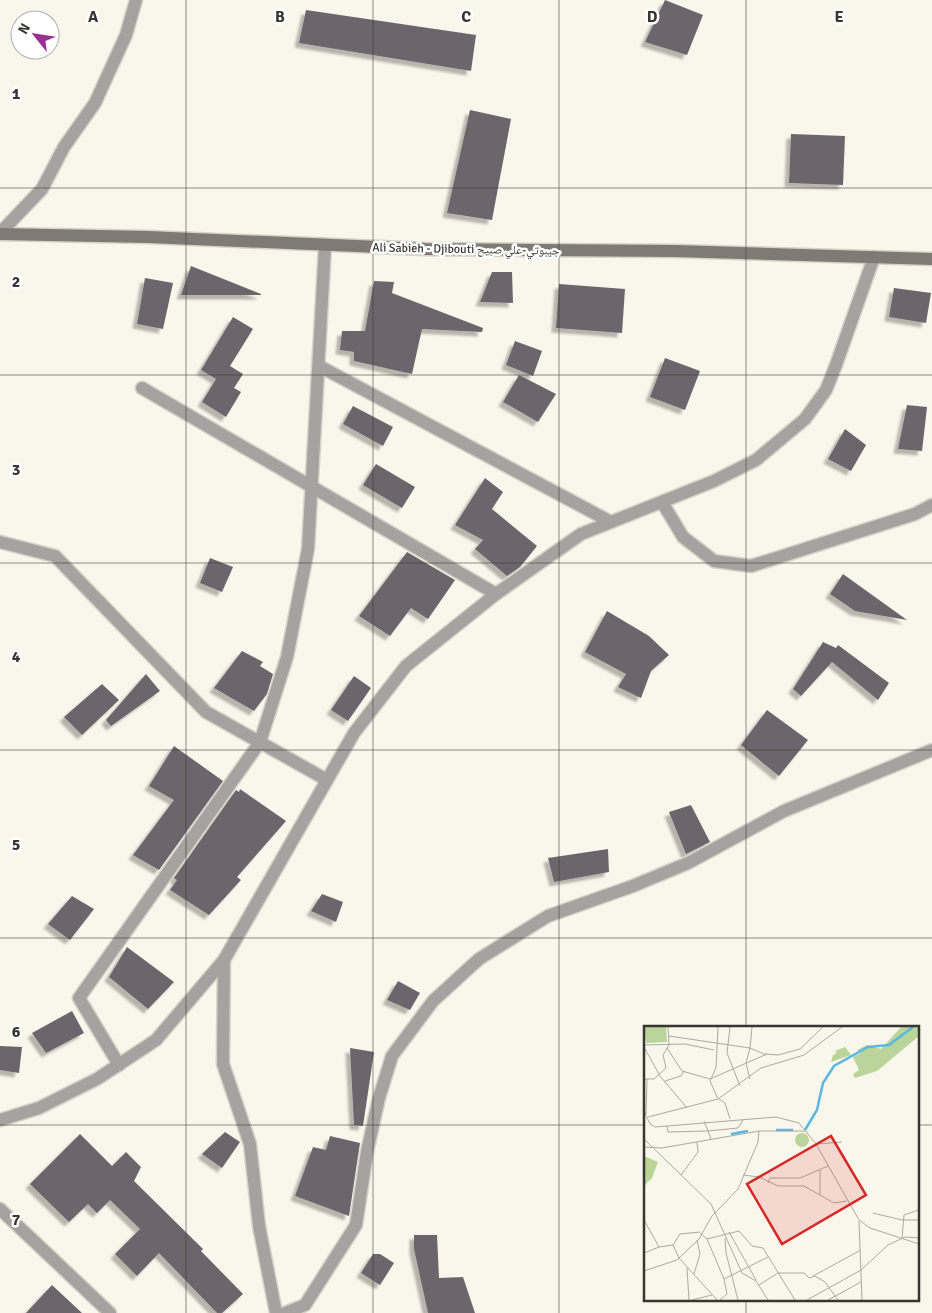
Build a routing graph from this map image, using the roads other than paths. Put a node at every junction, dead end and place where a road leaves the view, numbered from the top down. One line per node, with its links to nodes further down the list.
1 (136, 0): 2 (street)
2 (0, 234): 3 (main road, Ali Sabieh - Djibouti جيبوتي-علي صبيح)
3 (325, 246): 4 (main road, Ali Sabieh - Djibouti جيبوتي-علي صبيح); 6 (street)
4 (874, 257): 5 (main road, Ali Sabieh - Djibouti جيبوتي-علي صبيح); 9 (street)
5 (932, 259)
6 (319, 366): 8 (street); 11 (street)
7 (142, 388): 8 (street)
8 (312, 486): 13 (street); 14 (street)
9 (662, 502): 10 (street); 11 (street)
10 (932, 505)
11 (611, 522): 13 (street)
12 (0, 542): 14 (street)
13 (496, 594): 16 (street)
14 (260, 742): 16 (street); 18 (street)
15 (932, 750): 23 (street)
16 (327, 780): 17 (street)
17 (224, 960): 18 (street); 22 (street)
18 (119, 1065): 19 (street)
19 (0, 1120)
20 (0, 1209): 21 (street)
21 (110, 1313)
22 (276, 1313)
23 (285, 1313)

